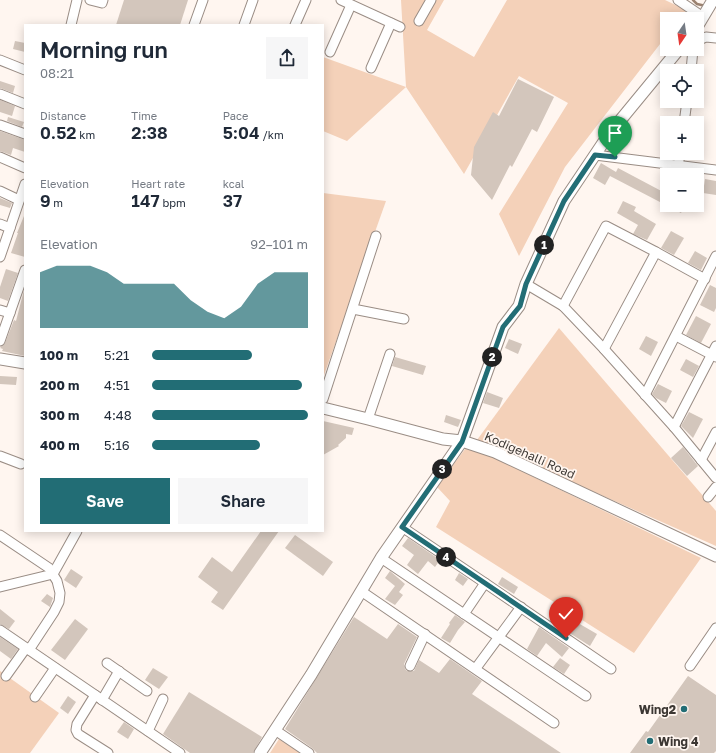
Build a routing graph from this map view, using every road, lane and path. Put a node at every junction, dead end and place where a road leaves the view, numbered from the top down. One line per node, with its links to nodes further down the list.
1 (77, 0): 13 (street)
2 (90, 0): 3 (street)
3 (103, 0)
4 (203, 0): 14 (street)
5 (254, 0): 15 (street)
6 (306, 0): 16 (street)
7 (341, 0): 10 (street)
8 (431, 0): 12 (street)
9 (678, 0): 11 (street)
10 (351, 5): 19 (street); 22 (street)
11 (709, 8)
12 (419, 21)
13 (71, 24)
14 (194, 24)
15 (244, 24)
16 (295, 24)
17 (716, 38): 18 (street)
18 (704, 39)
19 (330, 52)
20 (673, 56): 28 (street)
21 (0, 60): 23 (street)
22 (371, 68)
23 (24, 70)
24 (0, 94): 25 (street)
25 (24, 104)
26 (0, 125): 27 (street)
27 (24, 134)
28 (595, 155): 31 (street); 44 (street)
29 (0, 157): 30 (street)
30 (24, 168)
31 (662, 168)
32 (704, 170): 33 (street)
33 (716, 170)
34 (0, 192): 35 (street)
35 (22, 198): 37 (street)
36 (0, 224): 37 (street)
37 (10, 228): 41 (street)
38 (376, 236): 46 (street)
39 (656, 252): 43 (street); 45 (street); 53 (street)
40 (716, 256): 43 (street)
41 (0, 257)
42 (24, 273): 48 (street)
43 (705, 279): 50 (street)
44 (526, 284): 45 (street); 64 (street)
45 (563, 306): 53 (street)
46 (353, 308): 49 (street); 59 (street)
47 (0, 310): 48 (street)
48 (10, 313): 51 (street)
49 (404, 319)
50 (676, 336): 55 (street); 58 (street)
51 (0, 341)
52 (716, 346): 55 (street)
53 (604, 349): 58 (street)
54 (390, 354): 61 (street)
55 (714, 356): 62 (street)
56 (0, 360): 57 (street)
57 (24, 363)
58 (645, 395): 62 (street)
59 (324, 396)
60 (324, 408): 61 (street, Kodigehalli Road)
61 (368, 419): 64 (street, Kodigehalli Road)
62 (674, 427): 66 (street)
63 (716, 432): 66 (street)
64 (462, 442): 71 (street); 74 (street, Kodigehalli Road)
65 (0, 456): 67 (street)
66 (701, 460): 68 (street)
67 (21, 464)
68 (716, 478)
69 (716, 487): 70 (street)
70 (708, 497)
71 (402, 527): 75 (street); 77 (street)
72 (76, 532): 76 (street)
73 (0, 535): 76 (street)
74 (716, 556)
75 (382, 558): 79 (street); 81 (street)
76 (53, 574): 78 (street); 86 (street)
77 (485, 583): 80 (street); 81 (street)
78 (0, 587)
79 (361, 591): 84 (street); 101 (street)
80 (522, 607): 85 (street); 92 (street)
81 (464, 614): 85 (street)
82 (716, 628): 89 (street)
83 (0, 630): 86 (street)
84 (425, 634): 88 (street); 91 (street)
85 (499, 638): 91 (street); 96 (street)
86 (27, 649): 90 (street); 94 (street)
87 (107, 663): 93 (street)
88 (410, 666)
89 (690, 666)
90 (55, 668): 97 (street); 98 (street)
91 (476, 668): 100 (street)
92 (611, 669)
93 (119, 672): 95 (street); 98 (street)
94 (6, 676)
95 (146, 691)
96 (586, 696)
97 (35, 697)
98 (99, 697): 102 (street); 103 (street)
99 (163, 699): 102 (street)
100 (554, 723)
101 (275, 730): 105 (street); 106 (street)
102 (148, 731): 104 (street)
103 (108, 753)
104 (180, 753)
105 (260, 753)
106 (309, 753)

